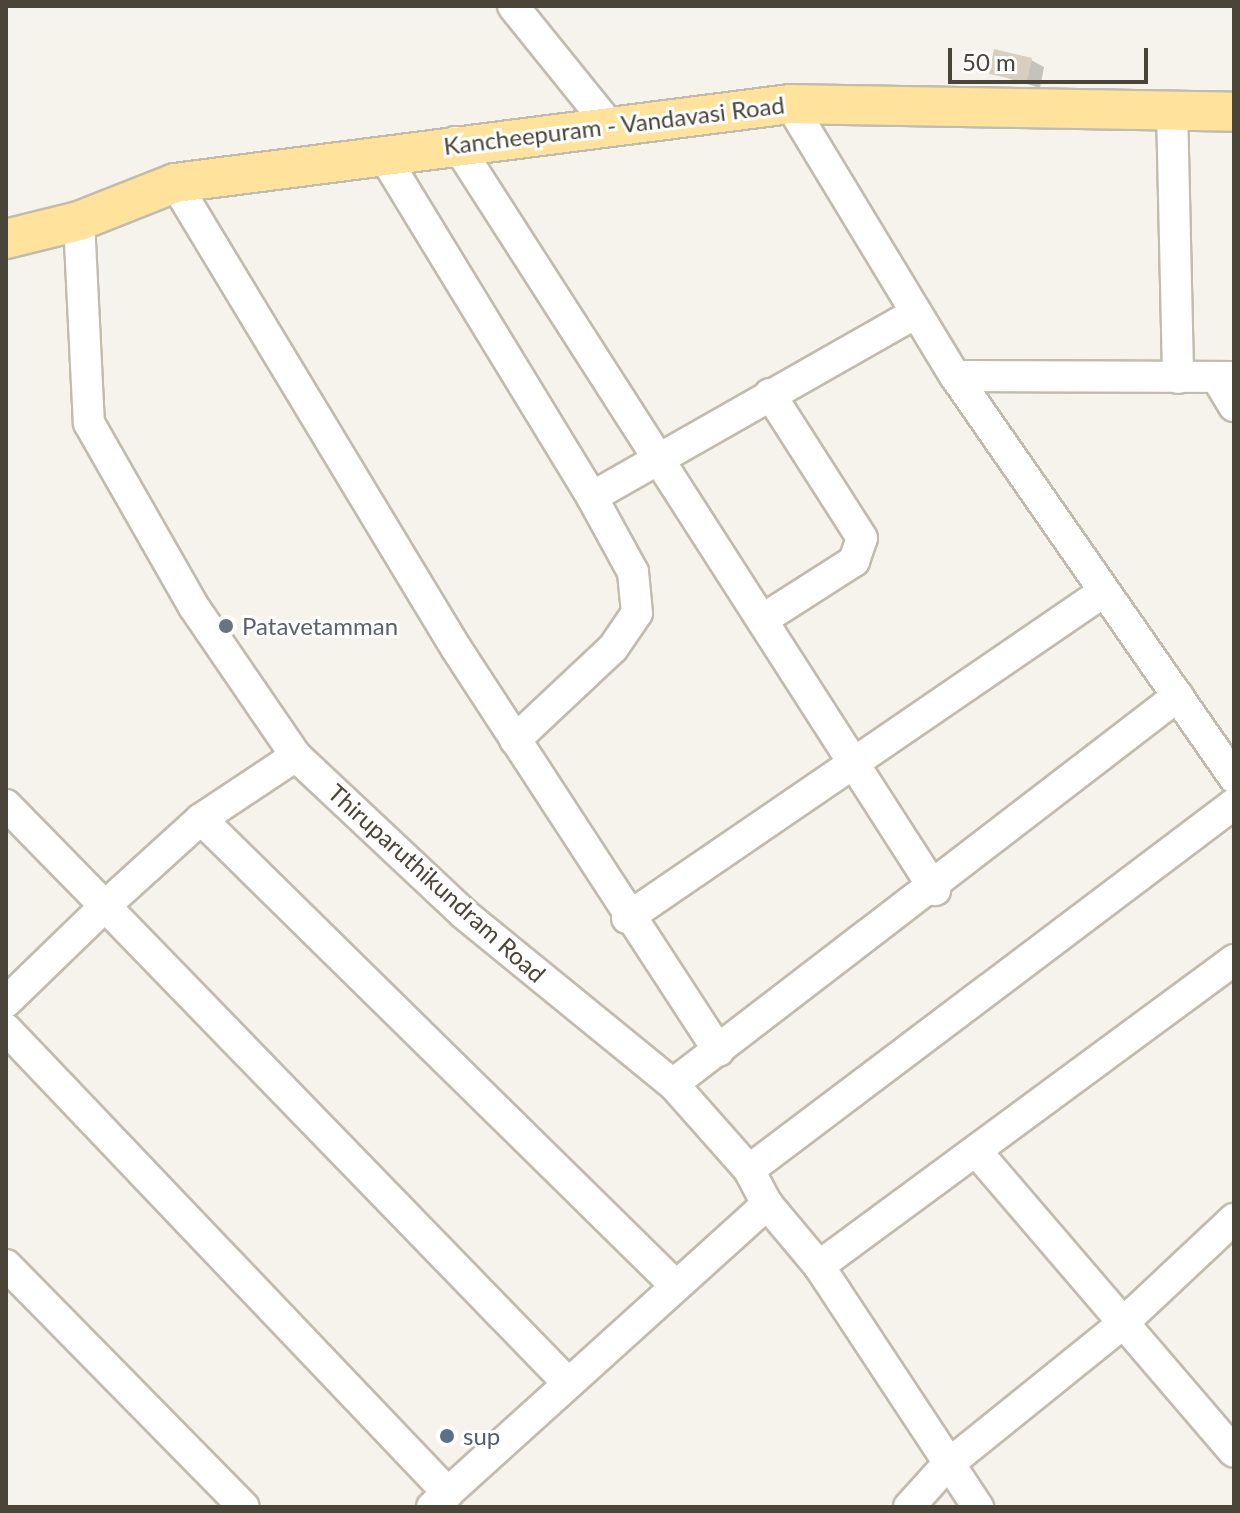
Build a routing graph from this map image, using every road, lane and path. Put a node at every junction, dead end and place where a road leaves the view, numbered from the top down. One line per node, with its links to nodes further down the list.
1 (513, 6): 5 (street)
2 (790, 104): 3 (main road, Kancheepuram - Vandavasi Road); 5 (main road, Kancheepuram - Vandavasi Road); 11 (street)
3 (1172, 108): 4 (main road, Kancheepuram - Vandavasi Road); 14 (street)
4 (1234, 112)
5 (609, 125): 6 (main road, Kancheepuram - Vandavasi Road)
6 (455, 142): 7 (main road, Kancheepuram - Vandavasi Road); 17 (street)
7 (382, 153): 8 (main road, Kancheepuram - Vandavasi Road); 18 (street)
8 (175, 183): 9 (main road, Kancheepuram - Vandavasi Road); 22 (street)
9 (79, 221): 10 (main road, Kancheepuram - Vandavasi Road); 23 (street, Thiruparuthikundram Road)
10 (6, 239)
11 (916, 313): 12 (street); 15 (street)
12 (955, 376): 14 (street); 19 (street)
13 (1225, 377): 14 (street); 16 (street)
14 (1178, 378)
15 (770, 394): 17 (street); 20 (street)
16 (1234, 406)
17 (658, 456): 18 (street); 20 (street)
18 (592, 497): 22 (street)
19 (1102, 593): 21 (street); 24 (street)
20 (765, 618): 24 (street)
21 (1178, 696): 25 (street); 29 (street)
22 (515, 740): 31 (street)
23 (296, 756): 28 (street); 36 (street, Thiruparuthikundram Road)
24 (855, 764): 29 (street); 31 (street)
25 (1234, 777)
26 (1234, 804): 38 (street)
27 (6, 805): 30 (street)
28 (201, 819): 30 (street); 43 (street)
29 (935, 890): 35 (street)
30 (105, 906): 33 (street); 45 (street)
31 (627, 918): 35 (street)
32 (1234, 960): 37 (street)
33 (6, 1002)
34 (6, 1029): 48 (street)
35 (719, 1051): 36 (street)
36 (673, 1084): 38 (street, Thiruparuthikundram Road)
37 (976, 1151): 42 (street); 44 (street)
38 (749, 1170): 39 (street, Thiruparuthikundram Road)
39 (767, 1204): 42 (street, Thiruparuthikundram Road); 43 (street)
40 (1230, 1232): 44 (street)
41 (6, 1265): 49 (street)
42 (819, 1266): 47 (street, Thiruparuthikundram Road)
43 (672, 1282): 45 (street)
44 (1121, 1325): 46 (street); 47 (street)
45 (567, 1382): 48 (street)
46 (1234, 1452)
47 (945, 1467): 50 (street); 51 (street, Thiruparuthikundram Road)
48 (440, 1500)
49 (244, 1507)
50 (909, 1507)
51 (978, 1507)

